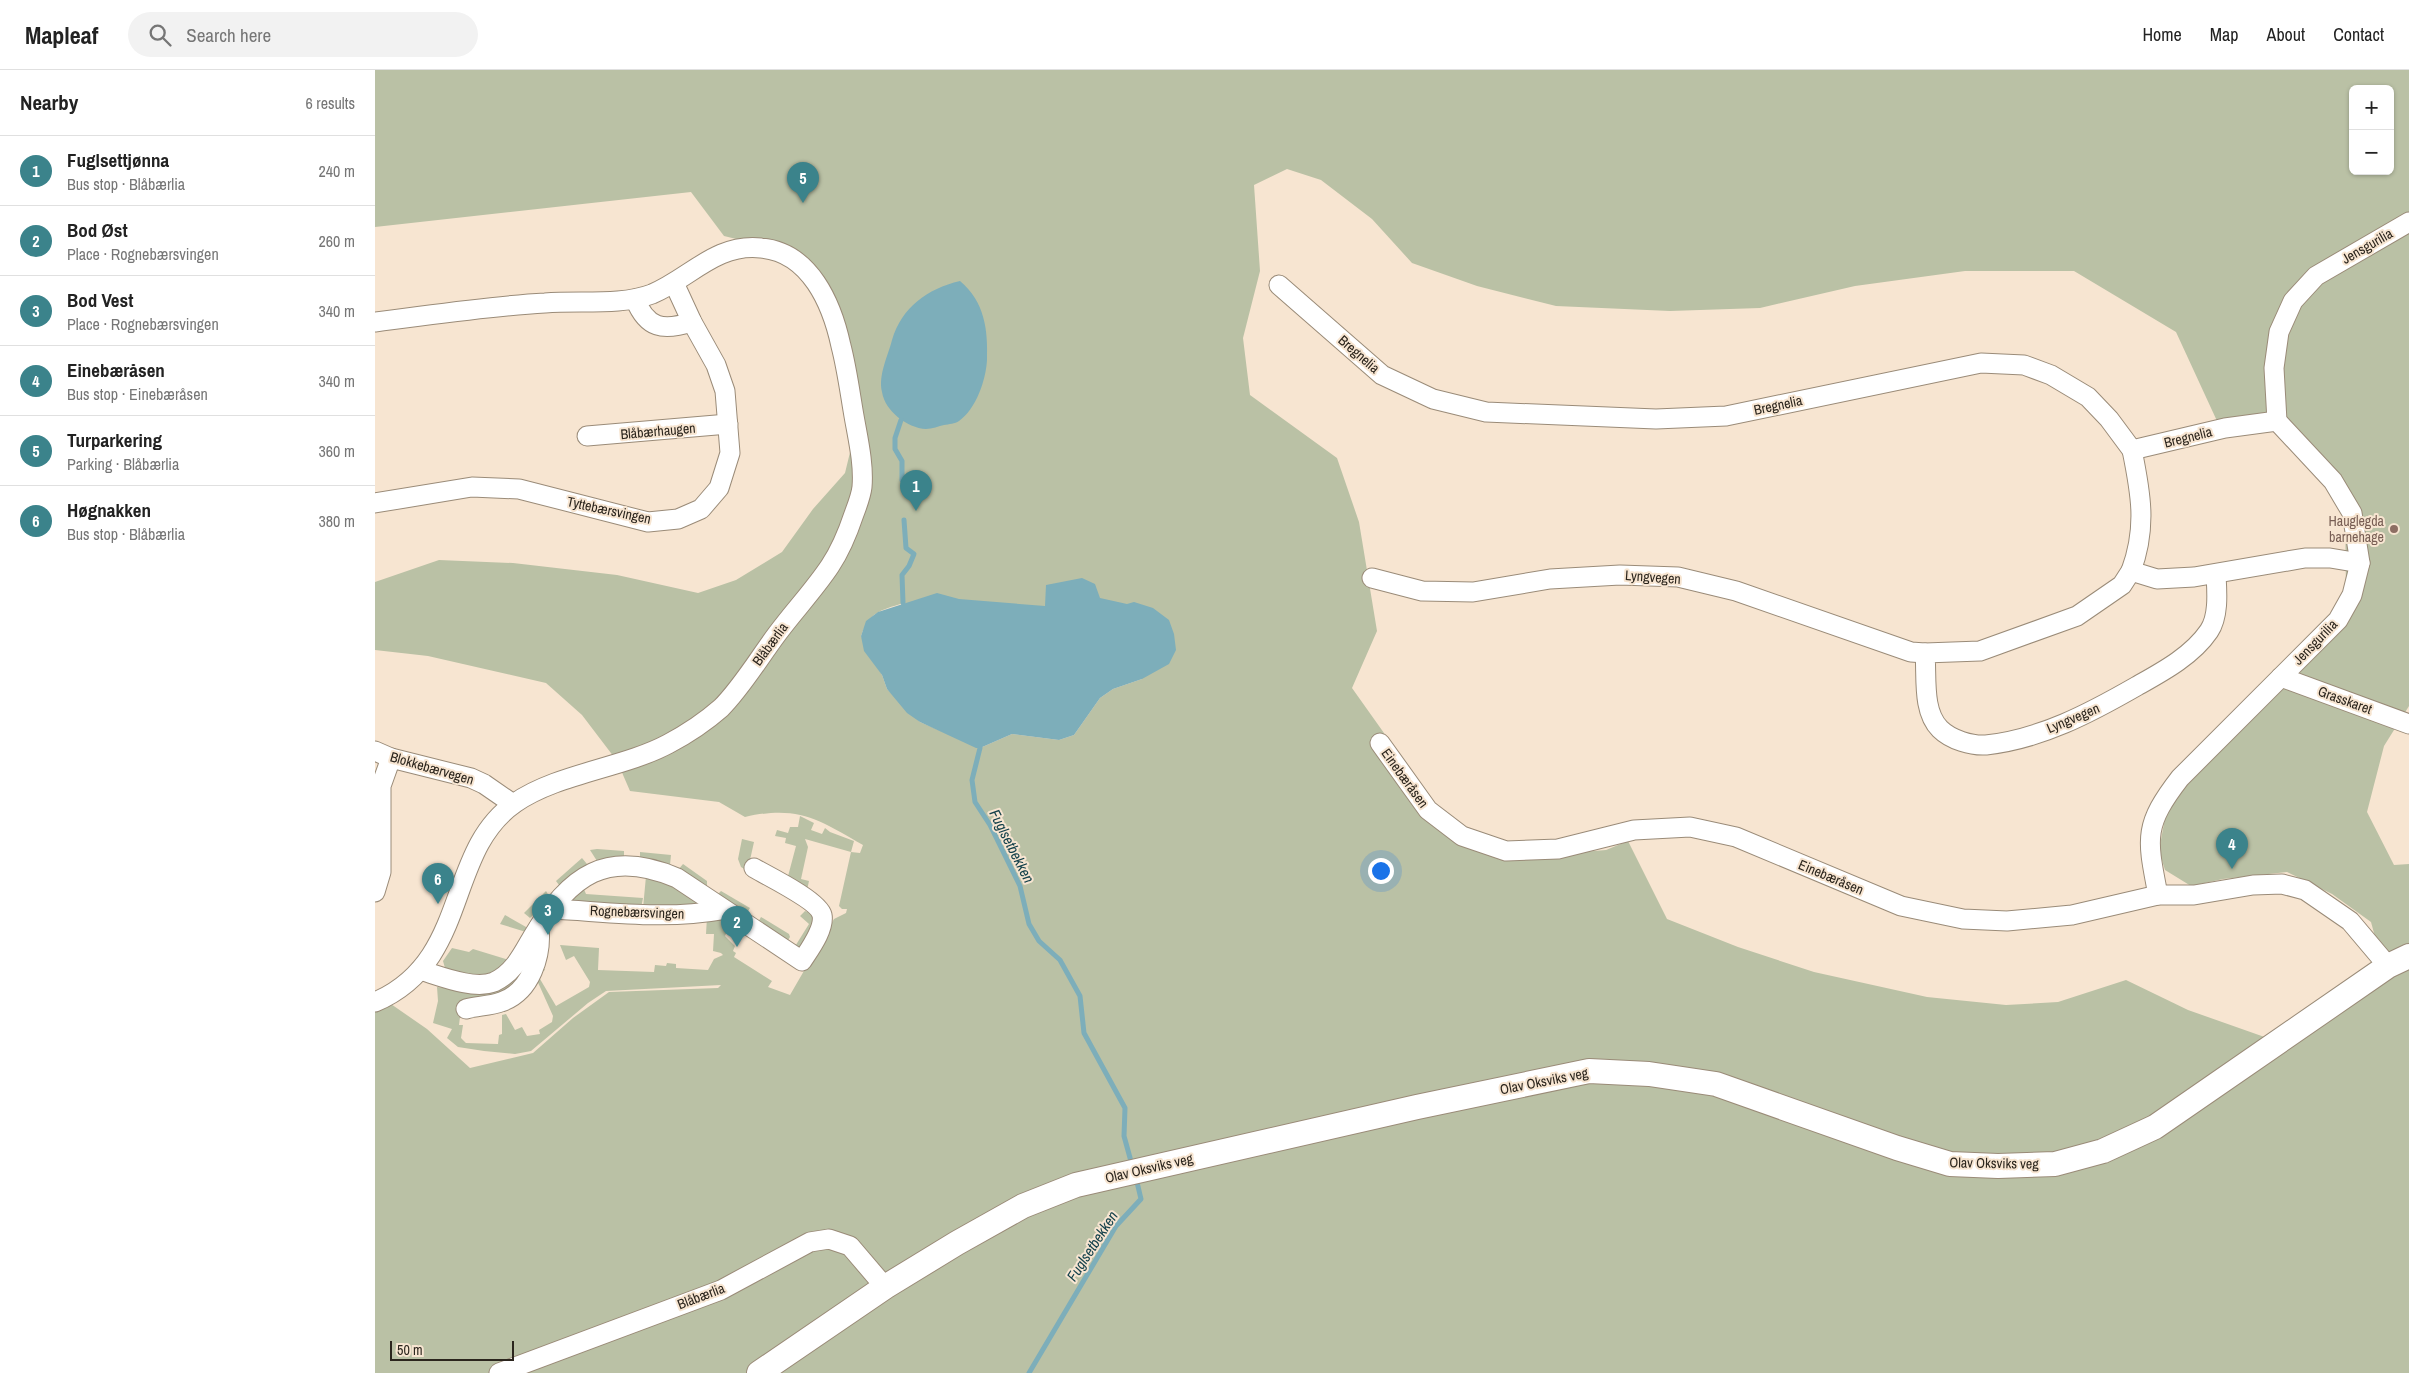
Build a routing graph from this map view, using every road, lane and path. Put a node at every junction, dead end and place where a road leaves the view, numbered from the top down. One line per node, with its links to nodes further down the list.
1 (2409, 222): 7 (street, Jensgurilia)
2 (674, 283): 4 (street); 6 (street, Tyttebærsvingen); 21 (street, Blåbærlia)
3 (1279, 285): 10 (street, Bregnelia)
4 (635, 299): 5 (street); 6 (street)
5 (375, 322)
6 (692, 322): 8 (street, Tyttebærsvingen)
7 (2277, 421): 10 (street, Bregnelia); 12 (street, Jensgurilia)
8 (728, 424): 9 (street, Blåbærhaugen); 11 (street, Tyttebærsvingen)
9 (587, 436)
10 (2132, 450): 13 (street, Lyngvegen)
11 (375, 503)
12 (2360, 563): 14 (street); 17 (street, Jensgurilia)
13 (2131, 571): 14 (street); 16 (street, Lyngvegen)
14 (2215, 575): 16 (street, Lyngvegen)
15 (1372, 578): 16 (street, Lyngvegen)
16 (1925, 653)
17 (2281, 677): 18 (street, Grasskaret); 24 (street, Jensgurilia)
18 (2409, 724)
19 (1380, 743): 24 (street, Einebæråsen)
20 (383, 755): 21 (street, Blokkebærvegen); 23 (street)
21 (513, 804): 29 (street, Blåbærlia)
22 (755, 868): 26 (street, Rognebærsvingen)
23 (375, 892)
24 (2158, 895): 28 (street, Einebæråsen)
25 (553, 909): 26 (street, Rognebærsvingen); 26 (street, Rognebærsvingen); 27 (street, Rognebærsvingen)
26 (721, 910)
27 (539, 925): 29 (street, Rognebærsvingen); 31 (street)
28 (2399, 961): 32 (street, Olav Oksviks veg)
29 (420, 970): 30 (street, Blåbærlia)
30 (375, 1002)
31 (466, 1009)
32 (885, 1287): 33 (street, Blåbærlia); 34 (street, Olav Oksviks veg)
33 (499, 1373)
34 (759, 1373)

